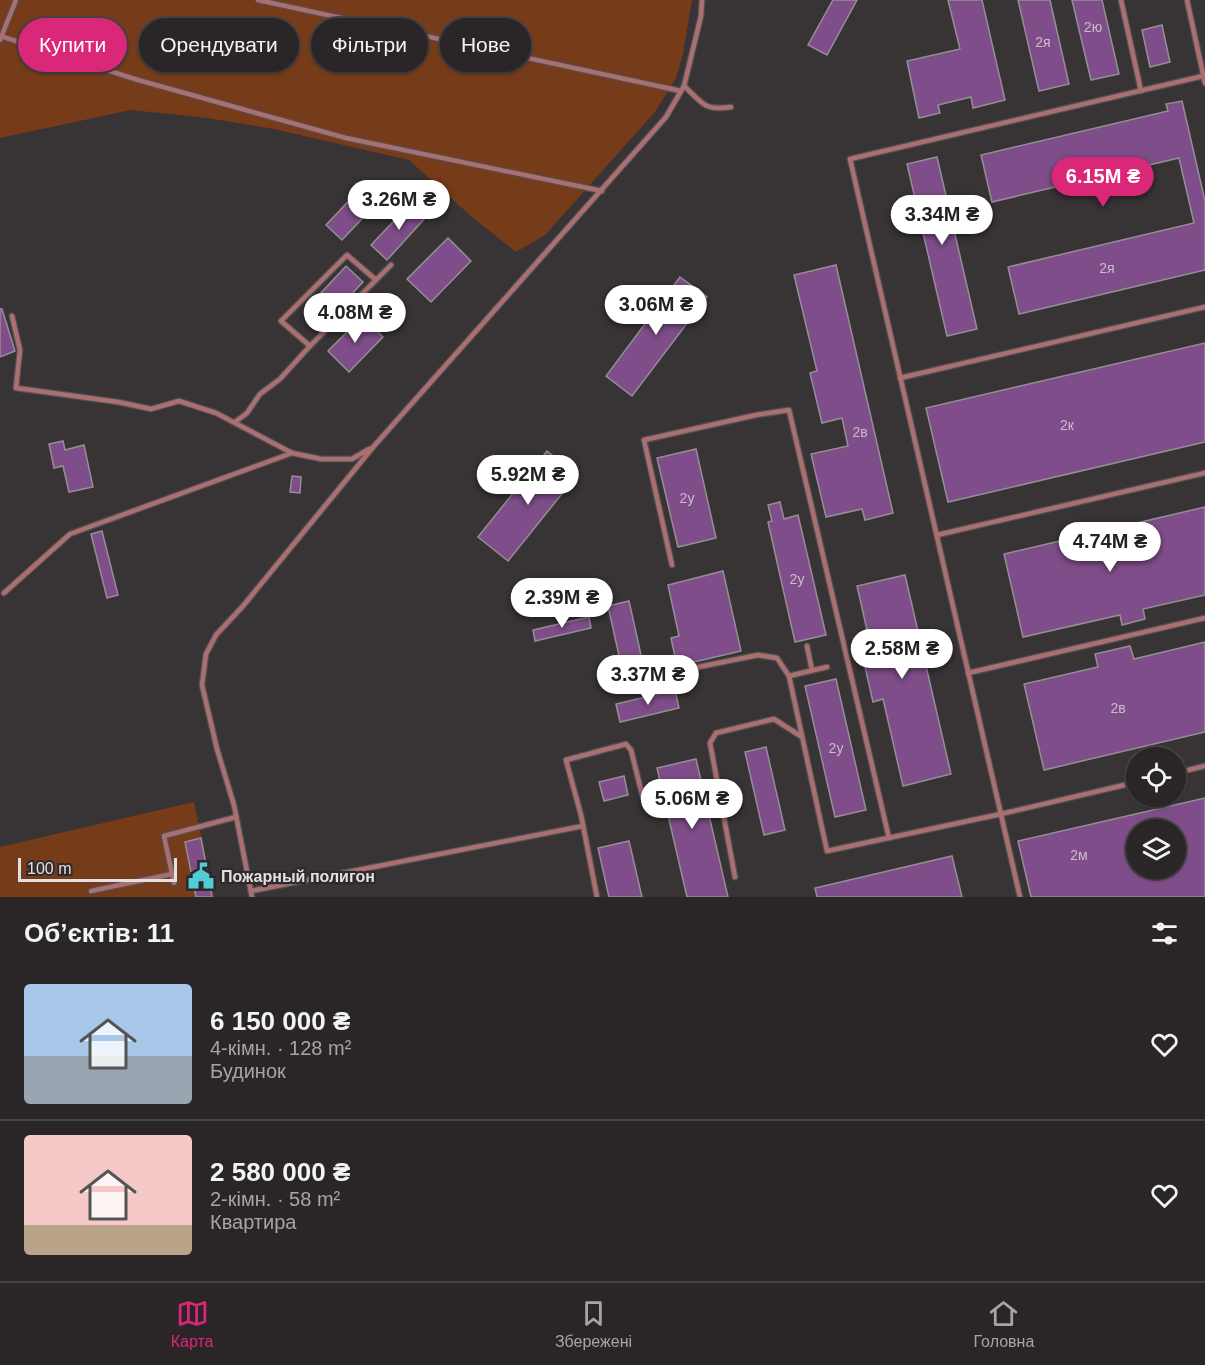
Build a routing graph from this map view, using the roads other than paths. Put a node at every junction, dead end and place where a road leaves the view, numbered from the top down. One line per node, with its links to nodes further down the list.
1 (16, 0): 6 (lane)
2 (258, 0): 9 (lane)
3 (702, 0): 9 (lane)
4 (1121, 0): 10 (lane)
5 (1187, 0): 7 (lane)
6 (0, 37): 12 (lane)
7 (1203, 76): 8 (lane); 10 (lane)
8 (1205, 83)
9 (683, 88): 11 (lane); 12 (lane)
10 (1141, 91): 18 (lane)
11 (731, 107)
12 (602, 191): 20 (lane)
13 (391, 265): 14 (lane)
14 (376, 280): 17 (lane); 17 (lane)
15 (1205, 307): 18 (lane)
16 (12, 316): 19 (lane)
17 (310, 346): 19 (lane)
18 (900, 378): 23 (lane)
19 (235, 422): 21 (lane)
20 (374, 446): 21 (lane); 39 (lane)
21 (292, 453): 25 (lane)
22 (1205, 472): 23 (lane)
23 (936, 535): 30 (lane)
24 (672, 565): 41 (lane)
25 (4, 593)
26 (1205, 618): 30 (lane)
27 (807, 646): 29 (lane)
28 (827, 667): 29 (lane)
29 (812, 670): 31 (lane)
30 (968, 673): 38 (lane)
31 (789, 676): 32 (lane); 33 (lane)
32 (619, 683)
33 (802, 737): 41 (lane); 43 (lane)
34 (1205, 766): 35 (lane)
35 (1186, 771)
36 (1126, 785): 38 (lane)
37 (643, 798): 40 (lane)
38 (1001, 814): 41 (lane); 49 (lane)
39 (236, 817): 42 (lane); 45 (lane)
40 (583, 826): 45 (lane); 48 (lane)
41 (889, 838)
42 (172, 874): 44 (lane); 46 (lane)
43 (735, 876)
44 (174, 884)
45 (251, 891): 47 (lane)
46 (95, 897)
47 (252, 897)
48 (597, 897)
49 (1020, 897)

